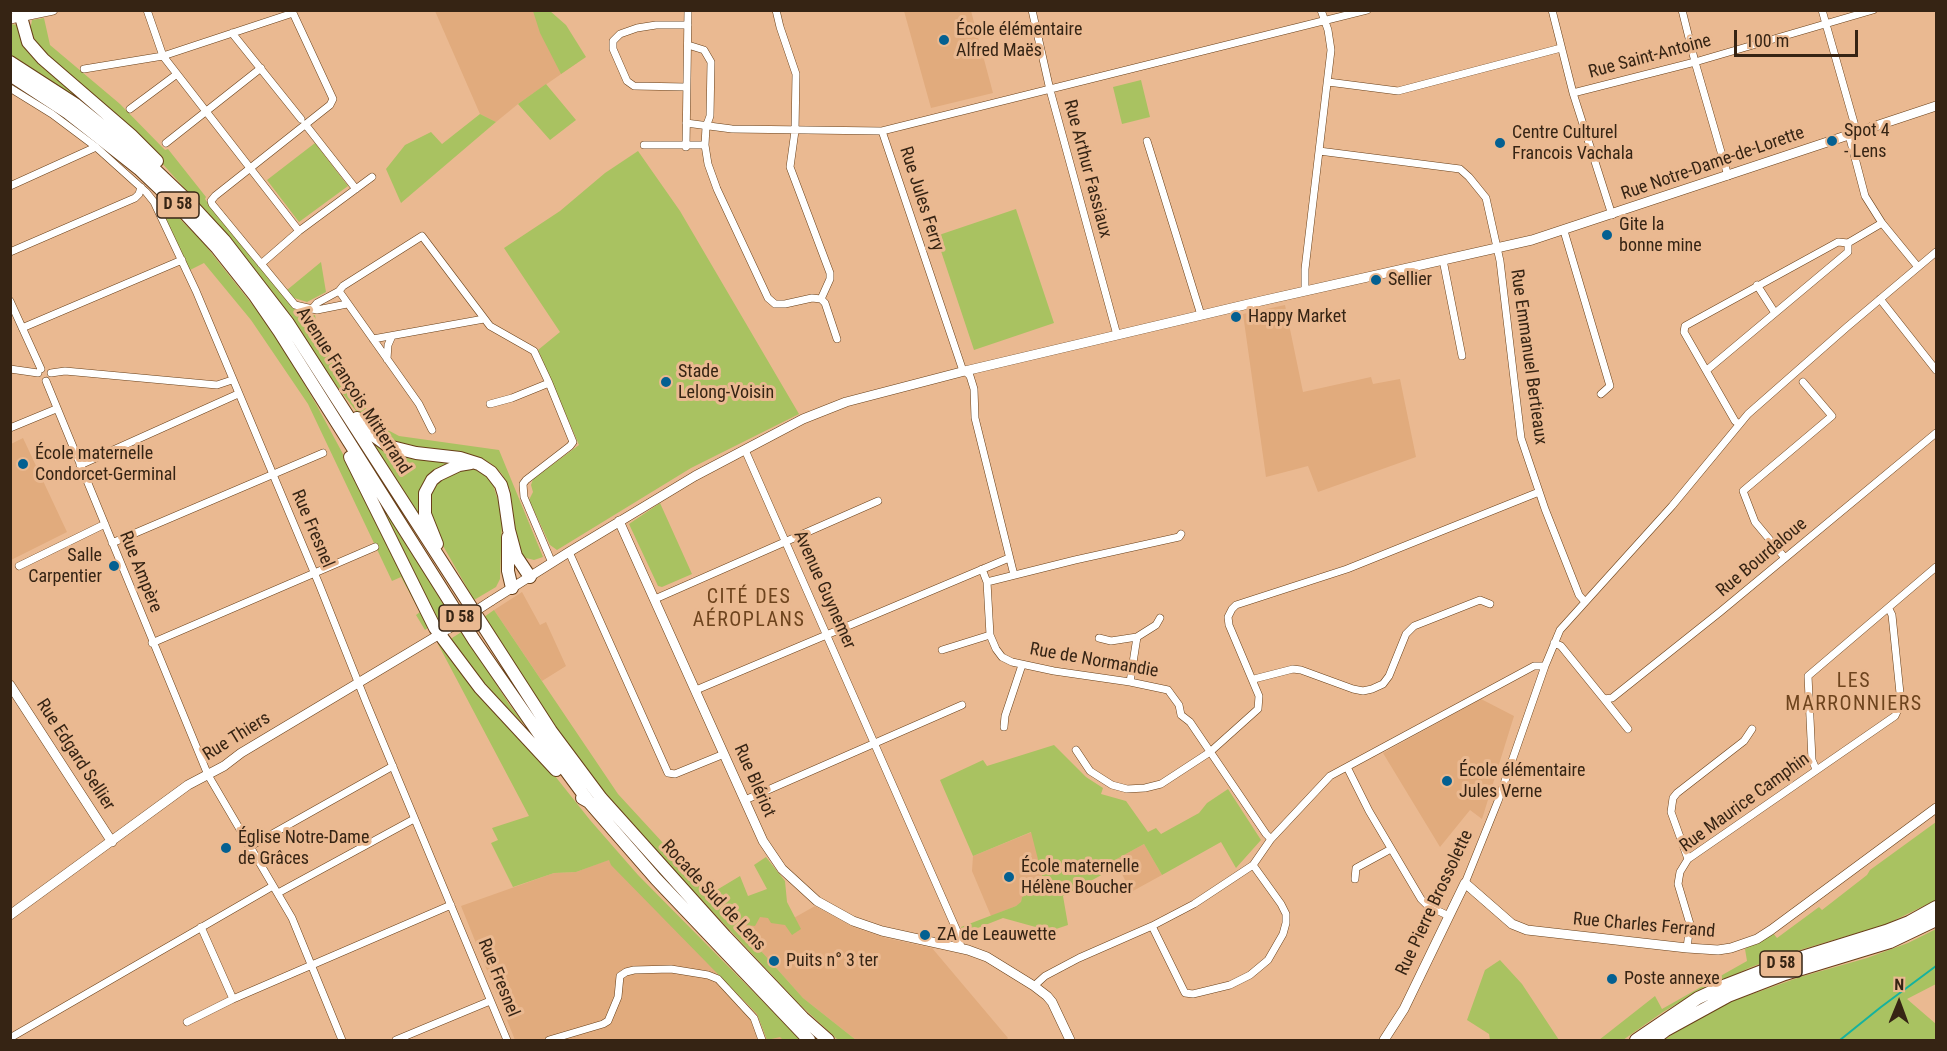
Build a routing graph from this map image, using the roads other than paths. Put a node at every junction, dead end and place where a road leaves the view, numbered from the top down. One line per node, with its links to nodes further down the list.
1 (53, 10): 12 (street)
2 (147, 10): 19 (street)
3 (688, 10): 15 (street)
4 (776, 10): 37 (street)
5 (1032, 10): 29 (street, Rue Arthur Fassiaux)
6 (1320, 10): 13 (street)
7 (1367, 10): 13 (street, Rue Jules Ferry)
8 (1552, 10): 18 (street)
9 (1682, 10): 21 (street)
10 (1822, 10): 14 (street)
11 (1873, 10): 14 (street, Rue Saint-Antoine)
12 (15, 14): 50 (highway)
13 (1325, 21): 26 (street); 29 (street, Rue Jules Ferry)
14 (1825, 23): 21 (street, Rue Saint-Antoine); 39 (street)
15 (688, 25): 17 (street); 27 (street)
16 (233, 33): 19 (street); 22 (street); 34 (street)
17 (688, 45): 27 (street); 36 (street)
18 (1561, 48): 26 (street); 30 (street)
19 (163, 56): 23 (street); 24 (street)
20 (10, 62): 50 (highway, Avenue François Mitterrand / D 58)
21 (1695, 62): 30 (street, Rue Saint-Antoine); 48 (street)
22 (261, 68): 33 (street); 34 (street)
23 (84, 69)
24 (177, 74): 32 (street); 33 (street)
25 (10, 75): 104 (highway, Avenue François Mitterrand / D 58)
26 (1328, 82): 46 (street)
27 (686, 87): 35 (street)
28 (10, 88): 44 (street, Rue Fresnel)
29 (1050, 90): 38 (street, Rue Jules Ferry); 80 (street, Rue Arthur Fassiaux)
30 (1573, 93): 54 (street)
31 (1936, 106): 39 (street, Rue Notre-Dame-de-Lorette)
32 (130, 109)
33 (205, 110): 41 (street); 47 (street)
34 (303, 122): 47 (street); 53 (street)
35 (686, 123): 36 (street); 45 (street)
36 (706, 126): 37 (street); 43 (street)
37 (795, 130): 38 (street); 69 (street)
38 (882, 131): 92 (street, Rue Jules Ferry)
39 (1853, 134): 48 (street, Rue Notre-Dame-de-Lorette); 55 (street)
40 (1148, 141): 76 (street)
41 (165, 143)
42 (644, 145): 45 (street)
43 (705, 146): 45 (street); 69 (street)
44 (96, 147): 51 (street); 52 (street, Rue Fresnel)
45 (686, 147)
46 (1319, 151): 59 (street, Rue Emmanuel Bertieaux); 68 (street)
47 (250, 170): 57 (street); 64 (street)
48 (1728, 176): 54 (street, Rue Notre-Dame-de-Lorette)
49 (372, 177): 53 (street)
50 (167, 180): 98 (highway, Avenue François Mitterrand / D 58)
51 (10, 186)
52 (141, 187): 60 (street); 62 (street, Rue Fresnel)
53 (356, 189): 57 (street)
54 (1612, 215): 56 (street, Rue Notre-Dame-de-Lorette)
55 (1882, 224): 58 (street); 65 (street)
56 (1564, 231): 59 (street, Rue Notre-Dame-de-Lorette); 100 (street)
57 (299, 232): 64 (street)
58 (1848, 243): 66 (street); 75 (street)
59 (1498, 249): 63 (street, Rue Notre-Dame-de-Lorette); 113 (street, Rue Emmanuel Bertieaux)
60 (10, 252)
61 (1936, 252): 65 (street, Rue Pierre Brossolette)
62 (182, 260): 79 (street); 94 (street, Rue Fresnel)
63 (1443, 260): 68 (street, Rue Notre-Dame-de-Lorette); 84 (street)
64 (261, 264): 73 (street)
65 (1918, 267): 70 (street, Rue Pierre Brossolette)
66 (1757, 285): 75 (street); 88 (street)
67 (339, 291): 72 (street); 73 (street); 74 (street)
68 (1305, 291): 76 (street, Rue Notre-Dame-de-Lorette)
69 (820, 299): 83 (street)
70 (1880, 299): 89 (street); 103 (street, Rue Pierre Brossolette)
71 (10, 301): 79 (street)
72 (347, 304): 73 (street); 82 (street)
73 (312, 309)
74 (476, 309): 77 (street); 78 (street)
75 (1775, 314): 88 (street)
76 (1201, 315): 80 (street, Rue Notre-Dame-de-Lorette)
77 (484, 320): 78 (street); 97 (street)
78 (471, 322): 81 (street)
79 (22, 328): 85 (street)
80 (1117, 335): 92 (street, Rue Notre-Dame-de-Lorette)
81 (392, 336): 82 (street); 86 (street)
82 (373, 339): 86 (street)
83 (837, 339)
84 (1462, 356)
85 (34, 358): 90 (street); 91 (street)
86 (387, 359): 106 (street)
87 (10, 369): 90 (street)
88 (1707, 370): 103 (street)
89 (1936, 370)
90 (23, 371): 91 (street)
91 (40, 371): 93 (street); 95 (street)
92 (965, 371): 108 (street, Rue Notre-Dame-de-Lorette); 123 (street, Rue Jules Ferry)
93 (51, 373): 94 (street); 95 (street)
94 (232, 380): 99 (street, Rue Fresnel)
95 (46, 381): 102 (street, Rue Ampère)
96 (1803, 382): 124 (street)
97 (549, 383): 101 (street); 125 (street)
98 (328, 386): 110 (highway); 127 (highway, Avenue François Mitterrand / D 58)
99 (238, 394): 111 (street); 112 (street, Rue Fresnel)
100 (1602, 394)
101 (490, 404)
102 (56, 410): 105 (street); 111 (street, Rue Ampère)
103 (1739, 424): 136 (street, Rue Pierre Brossolette)
104 (339, 428): 140 (highway); 168 (highway, Avenue François Mitterrand / D 58)
105 (10, 429)
106 (432, 430)
107 (1936, 433): 124 (street, Rue Bourdaloue)
108 (745, 450): 115 (street, Rue Notre-Dame-de-Lorette); 119 (street, Avenue Guynemer)
109 (323, 453): 112 (street)
110 (475, 463): 117 (highway); 127 (highway)
111 (80, 465): 116 (street, Rue Ampère)
112 (273, 475): 120 (street); 130 (street, Rue Fresnel)
113 (1539, 492): 136 (street, Rue Emmanuel Bertieaux); 150 (street)
114 (878, 501): 119 (street)
115 (619, 521): 122 (street, Rue Notre-Dame-de-Lorette); 135 (street, Rue Blériot)
116 (105, 524): 120 (street, Rue Ampère); 126 (street)
117 (509, 530): 132 (highway); 134 (highway)
118 (1181, 534): 131 (street)
119 (785, 541): 135 (street); 141 (street, Avenue Guynemer)
120 (112, 543): 145 (street, Rue Ampère)
121 (375, 547): 130 (street)
122 (569, 552): 125 (street, Rue Notre-Dame-de-Lorette); 163 (street)
123 (1009, 558): 129 (street); 131 (street, Rue Jules Ferry)
124 (1785, 558): 155 (street, Rue Bourdaloue)
125 (552, 563): 132 (street)
126 (19, 566)
127 (444, 566): 168 (highway, Avenue François Mitterrand / D 58)
128 (1936, 567): 138 (street)
129 (982, 569): 133 (street); 141 (street)
130 (315, 574): 145 (street); 152 (street, Rue Fresnel)
131 (1014, 575): 133 (street)
132 (530, 577): 134 (street)
133 (987, 582): 142 (street)
134 (512, 588): 140 (street, Rue Thiers, bridge)
135 (655, 599): 154 (street, Rue Blériot)
136 (1585, 602): 146 (street, Rue Pierre Brossolette)
137 (1490, 604): 150 (street)
138 (1889, 609): 166 (street); 166 (street, Rue Maurice Camphin)
139 (1160, 618): 143 (street)
140 (444, 631): 152 (street, Rue Thiers); 168 (highway)
141 (827, 634): 154 (street); 160 (street, Avenue Guynemer)
142 (990, 635): 147 (street); 148 (street, Rue de Normandie)
143 (1137, 637): 144 (street); 151 (street)
144 (1099, 638)
145 (152, 643): 167 (street, Rue Ampère)
146 (1554, 643): 149 (street, Rue Pierre Brossolette); 155 (street)
147 (942, 650)
148 (1022, 665): 151 (street, Rue de Normandie); 157 (street)
149 (1545, 666): 165 (street); 179 (street, Rue Pierre Brossolette)
150 (1254, 680): 162 (street)
151 (1130, 682): 162 (street, Rue de Normandie)
152 (359, 683): 164 (street, Rue Fresnel); 167 (street, Rue Thiers)
153 (10, 685): 173 (street, Rue Edgard Sellier)
154 (696, 690): 163 (street, Rue Blériot)
155 (1604, 699): 158 (street)
156 (962, 705): 160 (street)
157 (1004, 727)
158 (1628, 729)
159 (1752, 729): 176 (street)
160 (875, 743): 169 (street); 189 (street, Avenue Guynemer)
161 (1076, 750): 162 (street)
162 (1210, 752): 172 (street, Rue de Normandie)
163 (724, 754): 169 (street, Rue Blériot)
164 (393, 766): 171 (street, Rue Fresnel); 174 (street)
165 (1347, 767): 172 (street); 175 (street)
166 (1816, 769): 176 (street, Rue Maurice Camphin)
167 (208, 775): 173 (street, Rue Thiers); 174 (street, Rue Ampère)
168 (595, 800): 203 (highway, Rocade Sud de Lens / D 58); 204 (highway, Rocade Sud de Lens / D 58)
169 (745, 800): 189 (street, Rue Blériot)
170 (1936, 808): 190 (street, Rue Charles Ferrand)
171 (414, 819): 181 (street); 182 (street, Rue Fresnel)
172 (1271, 839): 177 (street)
173 (112, 842): 184 (street, Rue Thiers)
174 (249, 847): 180 (street, Rue Ampère)
175 (1391, 849): 178 (street); 185 (street)
176 (1688, 859): 190 (street, Rue Maurice Camphin)
177 (1253, 865): 187 (street); 187 (street)
178 (1355, 879)
179 (1465, 883): 185 (street, Rue Pierre Brossolette); 190 (street, Rue Charles Ferrand)
180 (273, 886): 181 (street, Rue Ampère); 188 (street)
181 (278, 893): 191 (street, Rue Ampère)
182 (451, 905): 191 (street); 194 (street, Rue Fresnel)
183 (1936, 907): 206 (highway, D 58)
184 (10, 915)
185 (1449, 916): 197 (street, Rue Pierre Brossolette)
186 (1936, 920): 207 (highway, D 58)
187 (1152, 926): 192 (street)
188 (201, 927): 193 (street); 196 (street)
189 (961, 947): 192 (street, Rue Blériot)
190 (1687, 948)
191 (312, 964): 193 (street); 198 (street, Rue Ampère)
192 (1034, 986): 205 (street, Rue Blériot)
193 (233, 999): 195 (street)
194 (490, 1000): 199 (street); 200 (street, Rue Fresnel)
195 (187, 1022)
196 (10, 1038)
197 (1387, 1040)
198 (342, 1041)
199 (396, 1041)
200 (507, 1041)
201 (549, 1041): 202 (street)
202 (762, 1041)
203 (809, 1041)
204 (828, 1041)
205 (1070, 1041)
206 (1636, 1041)
207 (1653, 1041)

